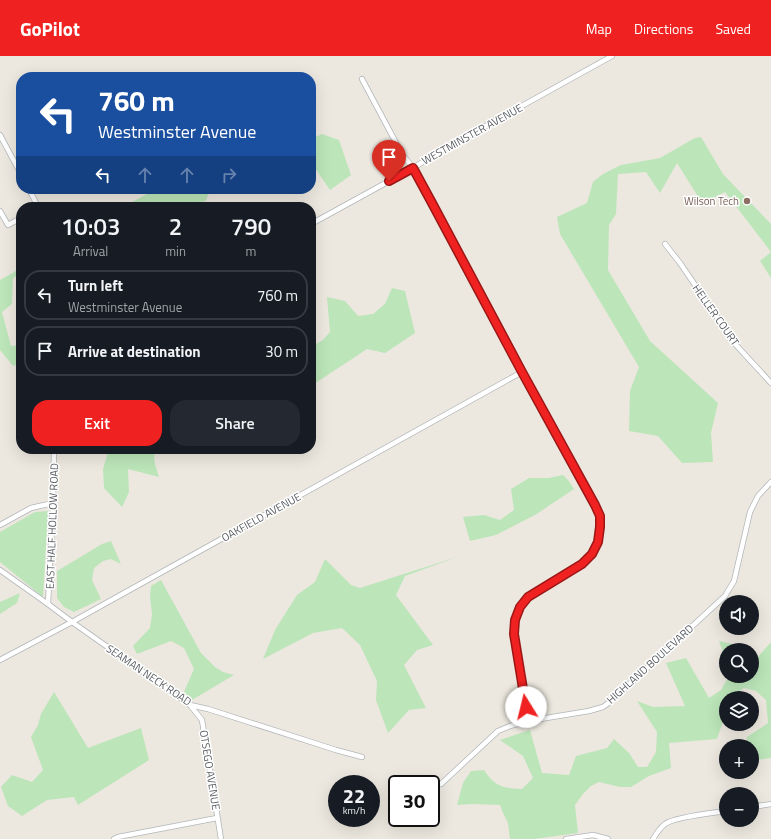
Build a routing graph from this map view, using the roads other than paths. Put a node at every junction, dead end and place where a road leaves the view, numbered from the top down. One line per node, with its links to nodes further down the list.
1 (612, 56): 5 (street, WESTMINSTER AVENUE)
2 (362, 79): 5 (street)
3 (0, 135): 4 (street)
4 (16, 165)
5 (413, 168): 8 (street, WESTMINSTER AVENUE); 10 (street)
6 (0, 211): 7 (street)
7 (16, 221)
8 (316, 221)
9 (665, 244): 11 (street, HELLER COURT)
10 (522, 372): 18 (street, OAKFIELD AVENUE); 21 (street)
11 (771, 383)
12 (54, 454): 14 (street, EAST HALF HOLLOW ROAD)
13 (771, 482): 21 (street, HIGHLAND BOULEVARD)
14 (53, 503): 15 (street); 17 (street, EAST HALF HOLLOW ROAD)
15 (0, 526)
16 (0, 570): 17 (street, SEAMAN NECK ROAD)
17 (48, 604): 18 (street, SEAMAN NECK ROAD)
18 (72, 622): 19 (street, OAKFIELD AVENUE); 20 (street, SEAMAN NECK ROAD)
19 (0, 660)
20 (190, 705): 22 (street, SEAMAN NECK ROAD); 27 (street, OTSEGO AVENUE)
21 (528, 722): 23 (street, HIGHLAND BOULEVARD)
22 (362, 757)
23 (441, 784)
24 (771, 804): 25 (street)
25 (759, 806)
26 (719, 812): 32 (street)
27 (217, 818): 28 (street); 29 (street, OTSEGO AVENUE)
28 (114, 839)
29 (221, 839)
30 (566, 839): 31 (street)
31 (608, 839)
32 (653, 839)

